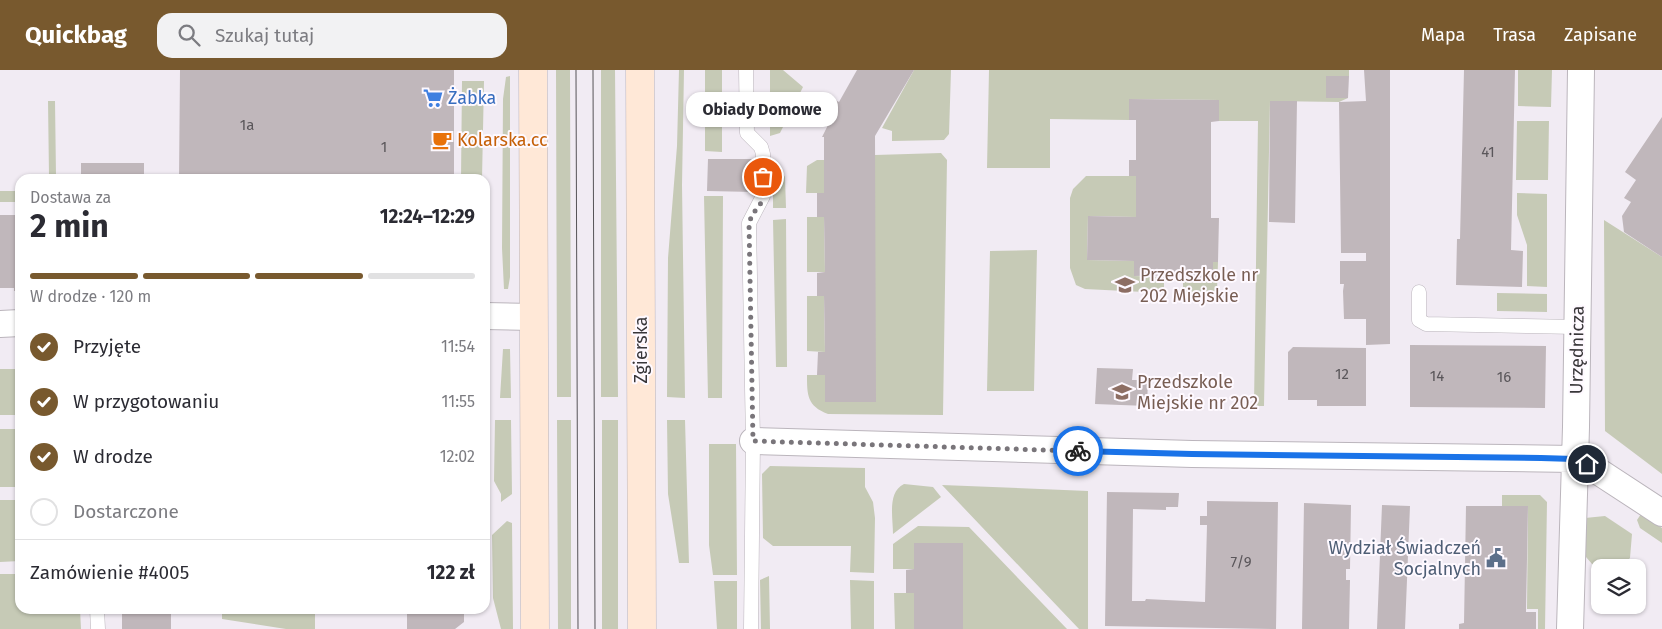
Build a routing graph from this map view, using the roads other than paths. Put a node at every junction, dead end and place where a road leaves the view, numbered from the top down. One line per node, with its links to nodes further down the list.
1 (532, 70): 7 (main road)
2 (640, 70): 17 (main road, Zgierska)
3 (746, 70): 11 (lane)
4 (1581, 70): 10 (street, Urzędnicza)
5 (1419, 292): 10 (lane)
6 (490, 316): 7 (street)
7 (533, 317): 16 (main road)
8 (15, 323): 9 (street)
9 (0, 324)
10 (1577, 327): 12 (street, Urzędnicza)
11 (753, 441): 12 (street); 18 (lane)
12 (1574, 459): 13 (street); 19 (street, Urzędnicza)
13 (1662, 513)
14 (97, 614): 15 (lane)
15 (98, 629)
16 (534, 629)
17 (642, 629)
18 (751, 629)
19 (1570, 629)

